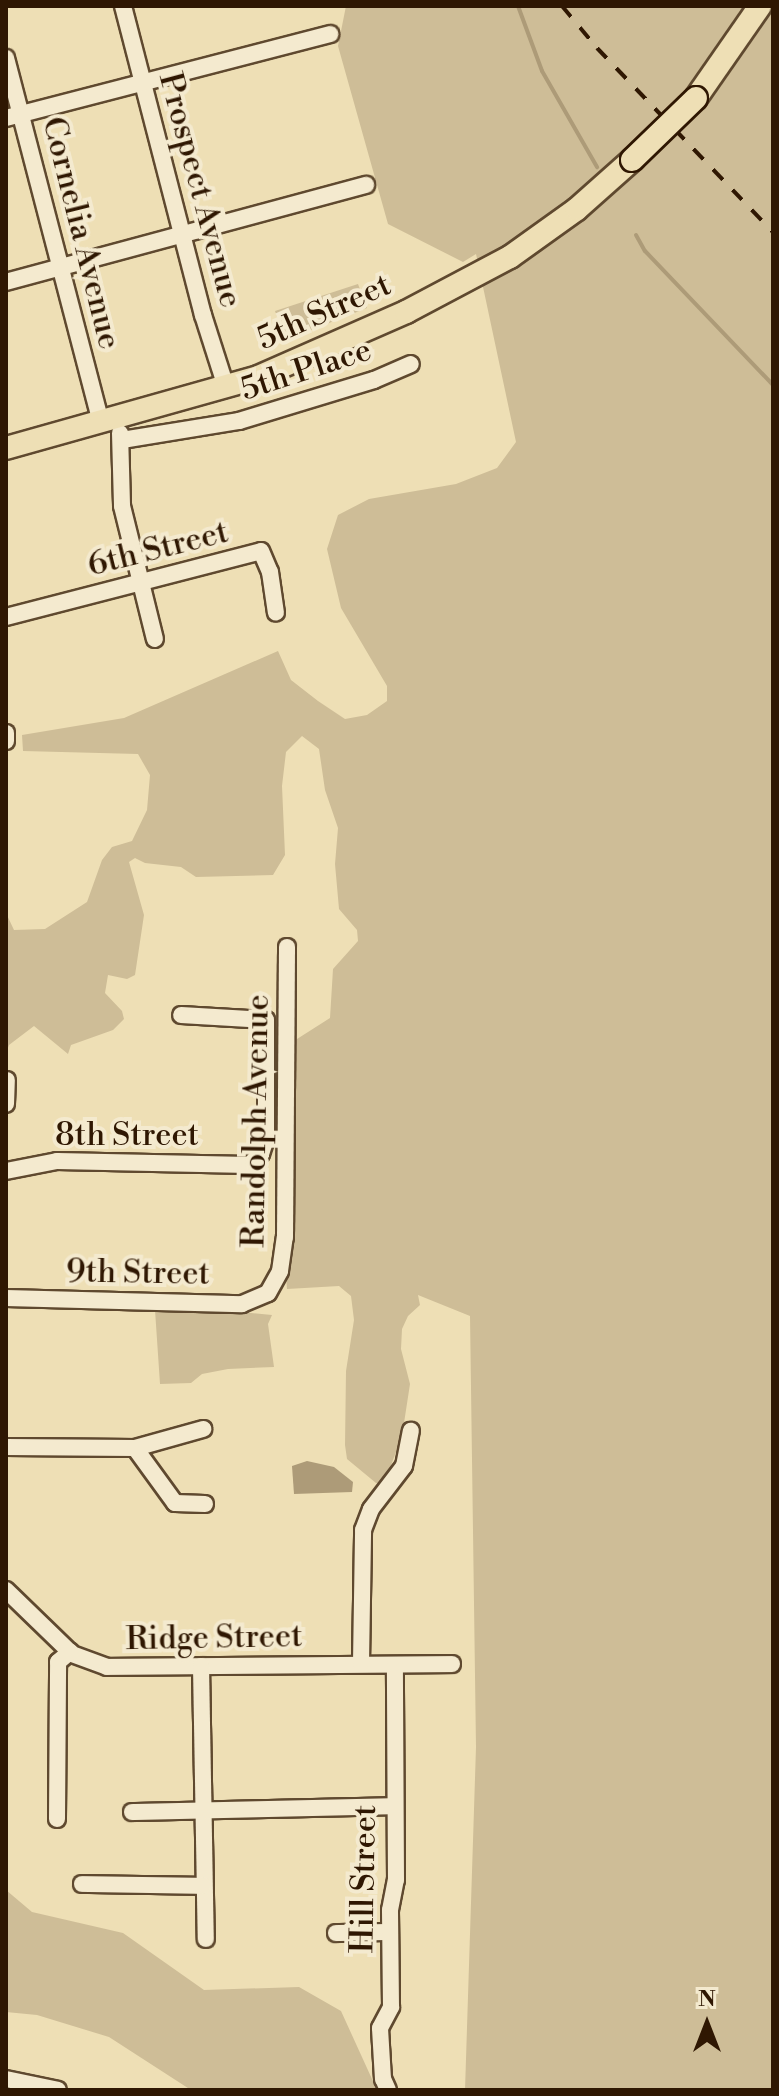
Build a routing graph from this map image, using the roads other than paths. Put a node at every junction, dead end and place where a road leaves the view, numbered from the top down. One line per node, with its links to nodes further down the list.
1 (123, 6): 5 (street, Prospect Avenue)
2 (760, 6): 12 (main road, 5th Street, bridge)
3 (330, 34): 5 (street)
4 (6, 58): 6 (street, Cornelia Avenue)
5 (142, 82): 6 (street); 8 (street, Prospect Avenue)
6 (14, 116): 9 (street, Cornelia Avenue)
7 (366, 185): 8 (street)
8 (183, 236): 9 (street); 12 (street, Prospect Avenue)
9 (61, 267): 10 (street); 13 (street, Cornelia Avenue)
10 (6, 282)
11 (411, 364): 14 (street, 5th Place)
12 (226, 387): 13 (main road, 5th Street)
13 (109, 421): 14 (street, Cornelia Avenue); 15 (main road, 5th Street)
14 (122, 440): 16 (street, Cornelia Avenue)
15 (6, 448)
16 (141, 582): 17 (street, 6th Street); 18 (street, 6th Street); 19 (street)
17 (276, 613)
18 (6, 617)
19 (155, 639)
20 (6, 733): 21 (street)
21 (6, 741)
22 (287, 947): 28 (street, Randolph Avenue)
23 (181, 1015): 26 (street, Randolph Avenue)
24 (7, 1080): 25 (street)
25 (6, 1104)
26 (249, 1165): 27 (street, 8th Street)
27 (6, 1171)
28 (268, 1293): 29 (street, 9th Street)
29 (6, 1298)
30 (203, 1429): 33 (street)
31 (411, 1431): 37 (street)
32 (6, 1447): 33 (street)
33 (135, 1448): 34 (street)
34 (205, 1504)
35 (6, 1590): 36 (street, Ridge Street)
36 (70, 1652): 40 (street, Ridge Street); 44 (street)
37 (361, 1663): 39 (street, Ridge Street); 40 (street, Ridge Street)
38 (452, 1664): 39 (street, Ridge Street)
39 (395, 1665): 41 (street, Hill Street)
40 (201, 1666): 42 (street)
41 (393, 1806): 42 (street); 47 (street, Hill Street)
42 (201, 1811): 43 (street); 46 (street)
43 (132, 1812)
44 (57, 1819)
45 (82, 1884): 46 (street)
46 (203, 1886): 49 (street)
47 (390, 1932): 48 (street); 52 (street, Hill Street)
48 (336, 1933)
49 (206, 1939)
50 (6, 2079): 51 (street)
51 (58, 2090)
52 (388, 2090)

